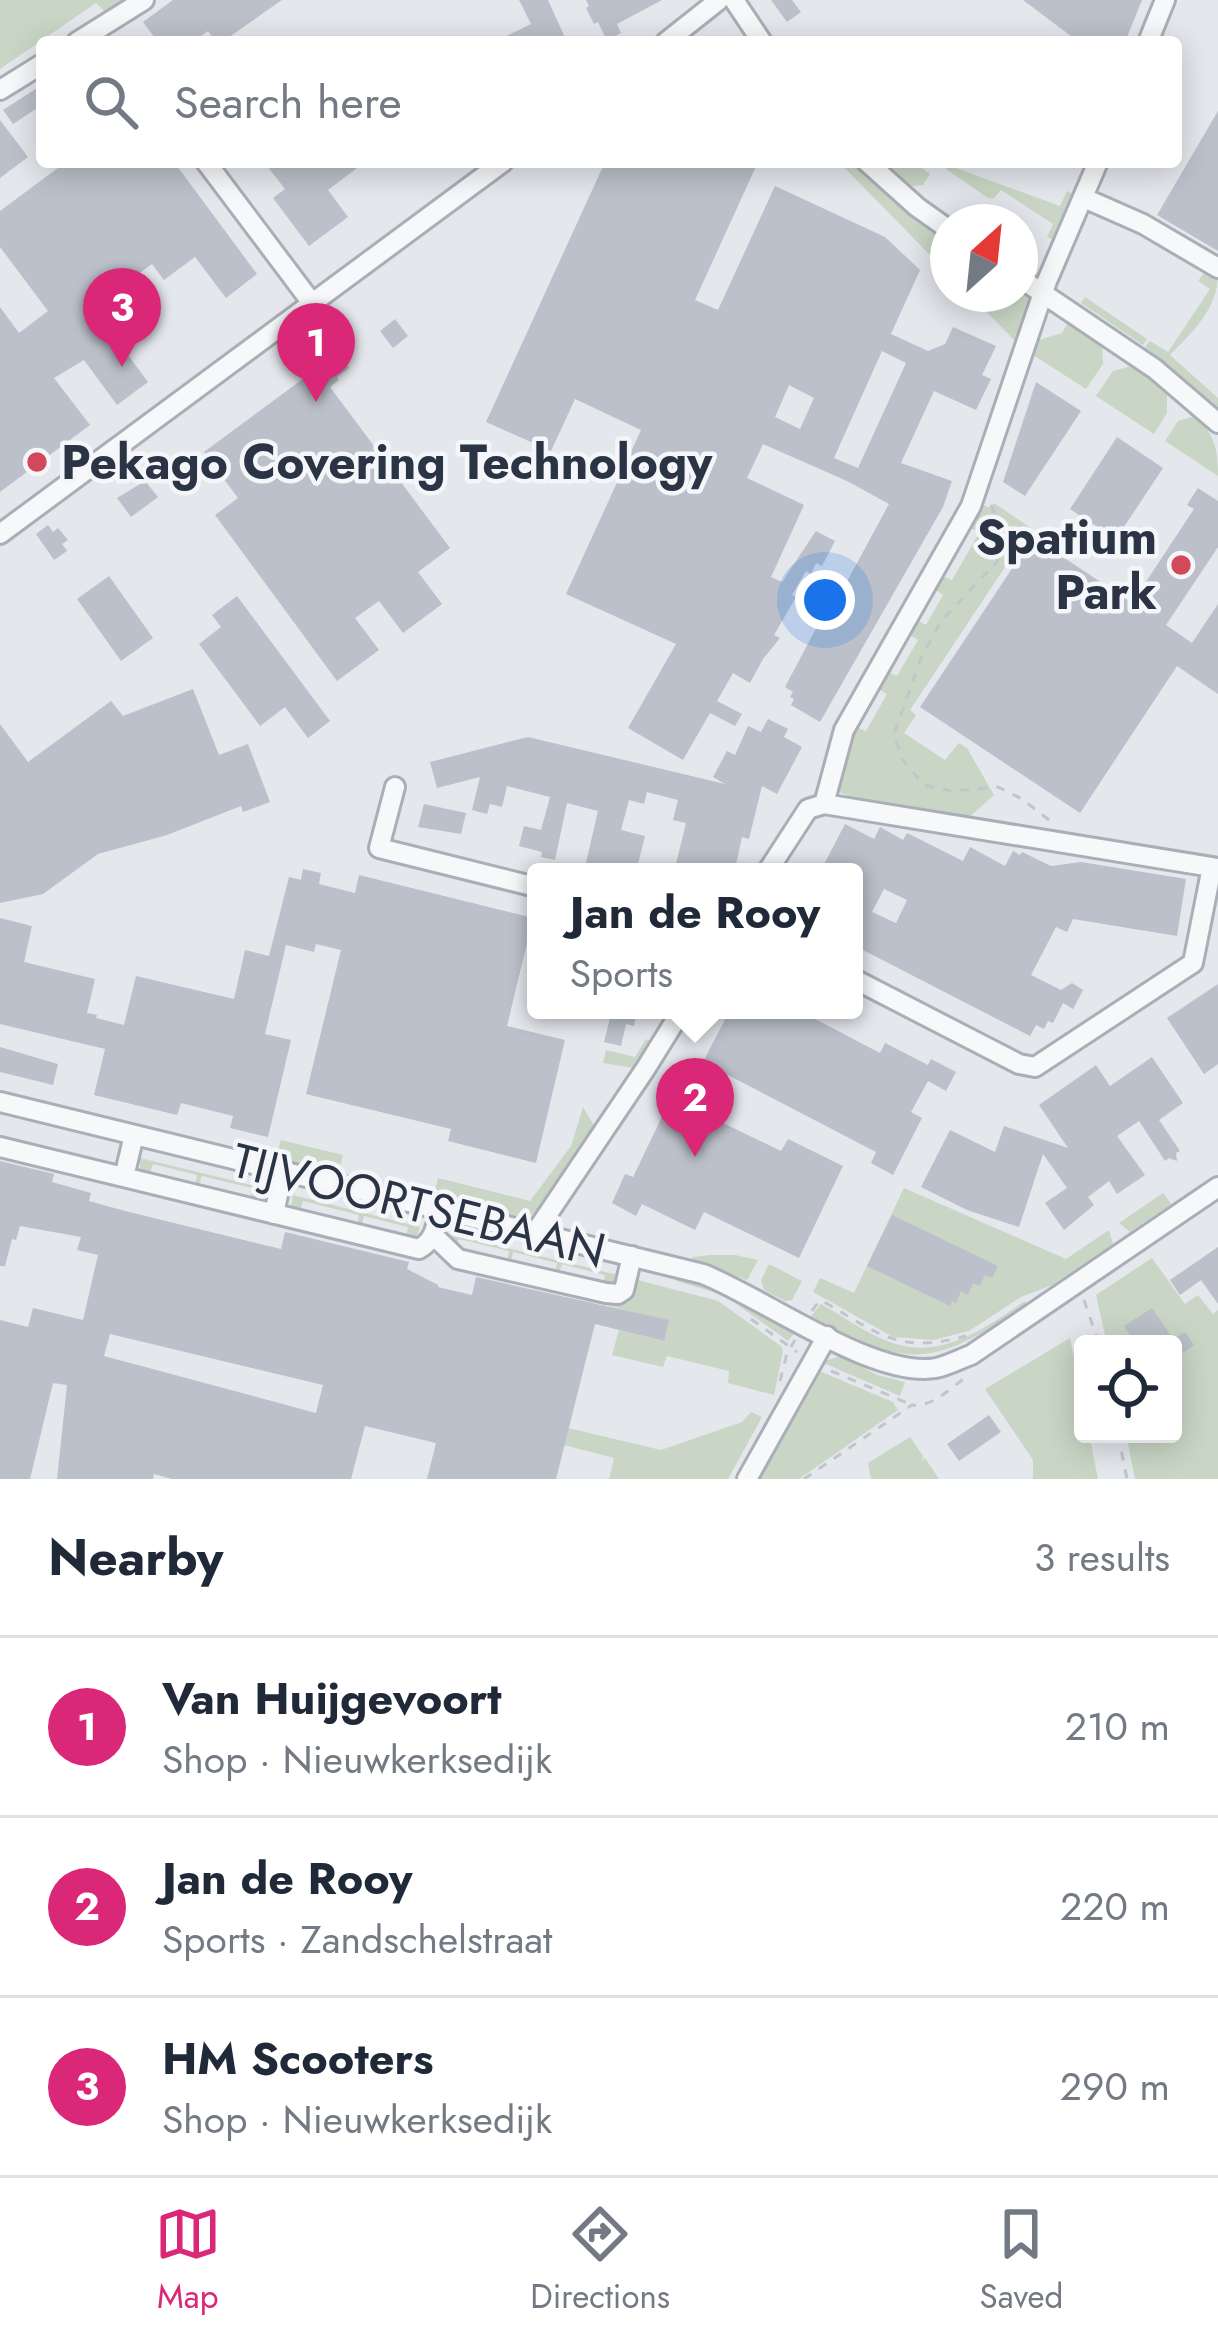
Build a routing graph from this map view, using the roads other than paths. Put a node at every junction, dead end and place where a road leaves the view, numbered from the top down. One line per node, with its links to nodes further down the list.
1 (144, 0): 5 (street)
2 (719, 0): 8 (street)
3 (734, 0): 9 (street)
4 (1166, 0): 10 (street)
5 (106, 24): 6 (street); 7 (street)
6 (87, 36)
7 (114, 36)
8 (674, 36)
9 (758, 36)
10 (1151, 36)
11 (36, 68): 12 (street)
12 (0, 90)
13 (211, 168): 22 (street)
14 (495, 168): 22 (street)
15 (874, 168): 18 (street)
16 (1096, 168): 17 (street)
17 (1084, 198): 19 (street); 21 (street)
18 (930, 216)
19 (1218, 268)
20 (1038, 290): 21 (street)
21 (1045, 295): 23 (street); 26 (street)
22 (312, 303): 24 (street)
23 (1218, 422)
24 (0, 533)
25 (395, 787): 29 (street)
26 (824, 804): 27 (street); 28 (street)
27 (772, 863)
28 (1215, 867): 30 (street)
29 (527, 885)
30 (863, 984)
31 (676, 1019): 40 (street)
32 (0, 1102): 33 (street, TIJVOORTSEBAAN)
33 (134, 1135): 35 (street, TIJVOORTSEBAAN); 36 (street)
34 (0, 1147): 36 (street)
35 (283, 1172): 38 (street, TIJVOORTSEBAAN); 39 (street)
36 (124, 1177): 39 (street)
37 (1218, 1187): 43 (street, TIJVOORTSEBAAN)
38 (440, 1209): 40 (street, TIJVOORTSEBAAN); 41 (street)
39 (274, 1214): 41 (street)
40 (535, 1233): 42 (street, TIJVOORTSEBAAN)
41 (434, 1236): 42 (street)
42 (632, 1256): 43 (street, TIJVOORTSEBAAN)
43 (827, 1336): 44 (street)
44 (747, 1479)

